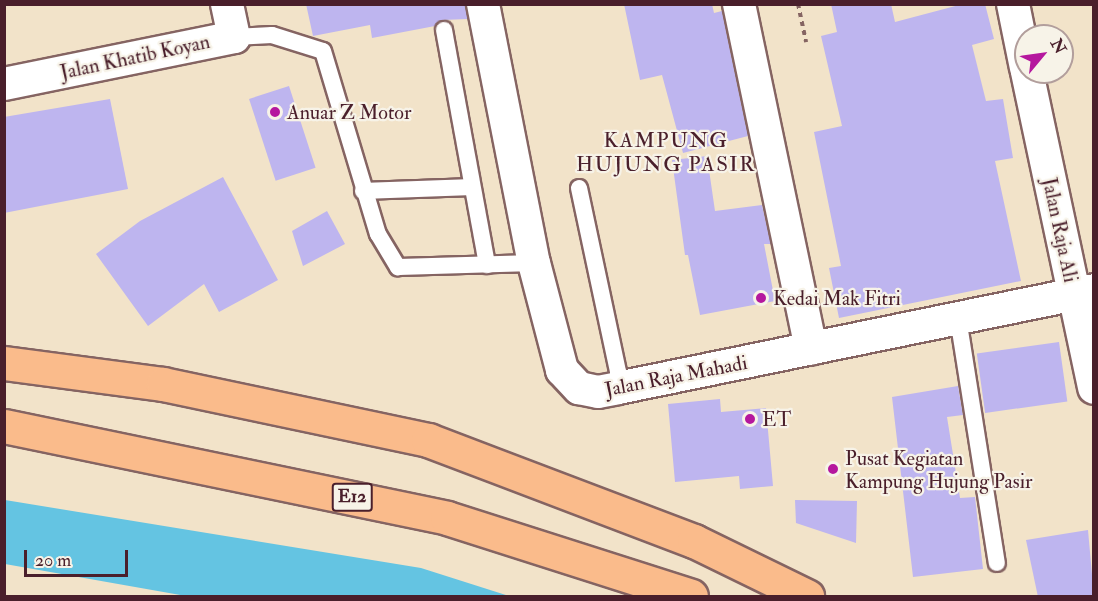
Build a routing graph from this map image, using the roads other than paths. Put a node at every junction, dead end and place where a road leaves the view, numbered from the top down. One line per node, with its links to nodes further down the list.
1 (227, 4): 7 (street, Jalan Khatib Koyan)
2 (483, 4): 13 (street, Jalan Raja Mahadi)
3 (739, 4): 17 (street)
4 (1013, 4): 5 (street, Jalan Raja Ali)
5 (1017, 24)
6 (444, 30): 10 (lane)
7 (234, 37): 8 (street, Jalan Khatib Koyan); 12 (lane)
8 (4, 84)
9 (1030, 84): 15 (street, Jalan Raja Ali)
10 (472, 187): 12 (lane); 14 (lane)
11 (579, 188): 19 (lane)
12 (363, 191): 14 (lane)
13 (534, 263): 14 (lane); 19 (street, Jalan Raja Mahadi)
14 (487, 265)
15 (1084, 292): 16 (street, Jalan Raja Mahadi); 20 (street, Jalan Raja Ali)
16 (958, 318): 17 (street, Jalan Raja Mahadi); 22 (lane)
17 (811, 349): 19 (street, Jalan Raja Mahadi)
18 (4, 363): 24 (highway)
19 (618, 388)
20 (1094, 388)
21 (4, 426): 23 (highway, E12)
22 (997, 563)
23 (691, 597)
24 (807, 597)

